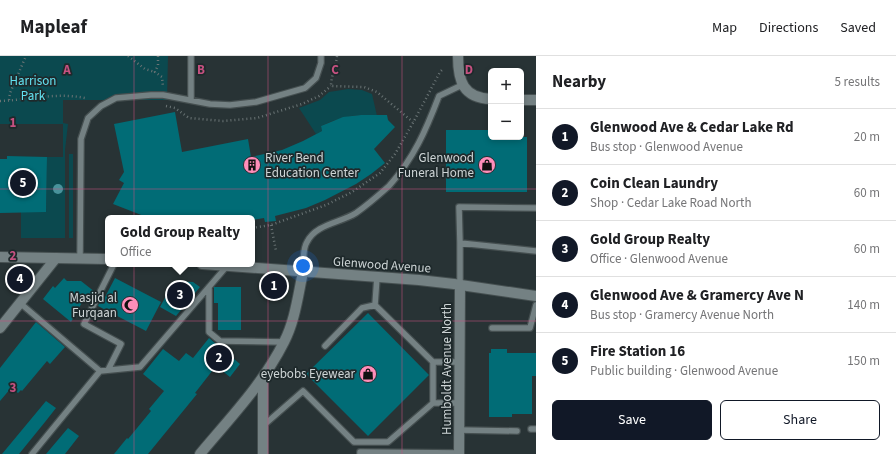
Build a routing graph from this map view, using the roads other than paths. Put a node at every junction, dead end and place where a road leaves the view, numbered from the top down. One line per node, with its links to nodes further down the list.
1 (191, 56): 6 (lane)
2 (321, 56): 6 (lane)
3 (458, 56): 4 (street)
4 (462, 84): 5 (street); 19 (lane)
5 (488, 99)
6 (191, 100): 14 (lane)
7 (524, 100): 8 (street)
8 (536, 100)
9 (536, 208): 10 (lane)
10 (460, 243): 11 (lane); 21 (lane)
11 (536, 251)
12 (0, 258): 13 (street)
13 (56, 258): 14 (street); 24 (street)
14 (80, 259): 15 (street)
15 (105, 259)
16 (112, 267): 33 (lane)
17 (226, 267): 22 (lane)
18 (240, 267): 19 (street, Glenwood Avenue)
19 (304, 272): 20 (street, Glenwood Avenue); 29 (street)
20 (377, 277): 21 (street, Glenwood Avenue); 25 (lane)
21 (460, 284): 23 (street, Glenwood Avenue); 32 (street, Humboldt Avenue North)
22 (209, 287): 29 (lane); 33 (lane)
23 (536, 296)
24 (20, 303): 27 (street); 34 (lane)
25 (375, 305): 30 (lane); 31 (lane)
26 (536, 305): 28 (lane)
27 (0, 328)
28 (492, 328)
29 (284, 342): 35 (street)
30 (325, 346)
31 (433, 362): 32 (lane); 36 (lane)
32 (460, 362): 37 (street, Humboldt Avenue North)
33 (108, 370): 34 (lane)
34 (100, 371): 42 (lane)
35 (263, 378): 38 (street); 43 (street)
36 (433, 403): 37 (lane); 38 (lane)
37 (460, 403): 39 (street, Humboldt Avenue North)
38 (264, 425): 44 (street)
39 (459, 430): 40 (lane); 41 (street, Humboldt Avenue North)
40 (517, 431)
41 (459, 453): 45 (lane)
42 (32, 454)
43 (200, 454)
44 (264, 454)
45 (360, 454)

